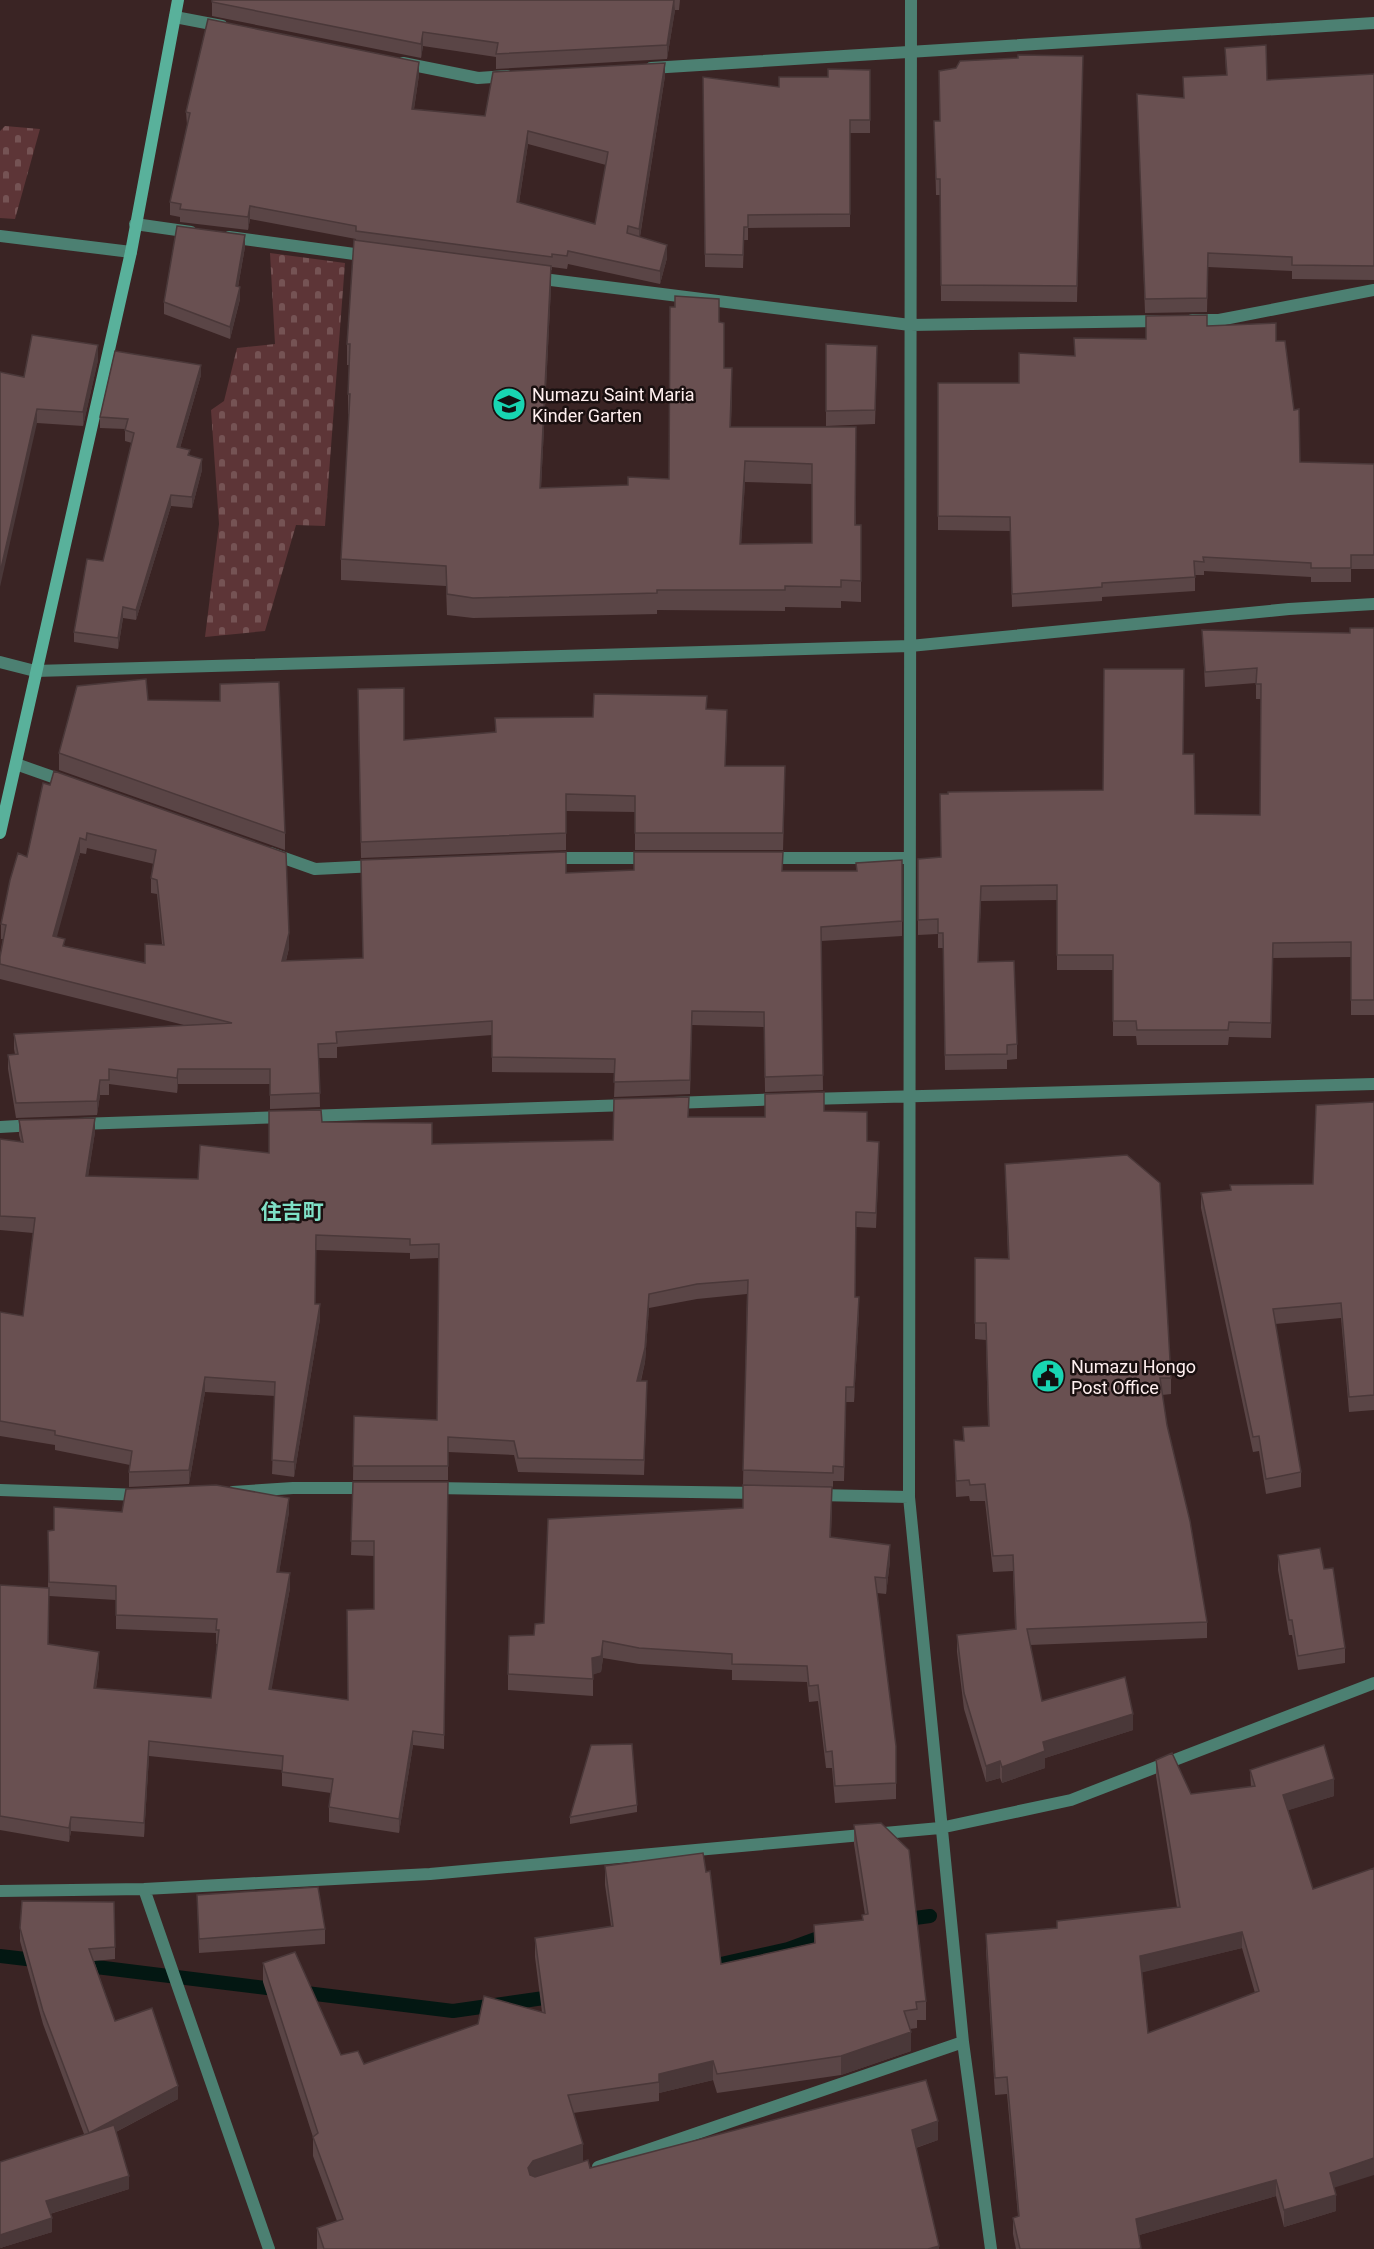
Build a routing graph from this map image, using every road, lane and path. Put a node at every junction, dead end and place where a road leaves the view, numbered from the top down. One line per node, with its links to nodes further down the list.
1 (178, 0): 3 (street)
2 (910, 0): 6 (street)
3 (175, 17): 5 (street); 10 (street)
4 (1374, 23): 6 (street)
5 (233, 29)
6 (912, 54): 8 (street); 16 (street)
7 (385, 59): 9 (street)
8 (642, 69)
9 (525, 75)
10 (135, 224): 12 (street); 13 (street)
11 (0, 236): 12 (street)
12 (131, 252): 20 (street)
13 (381, 257)
14 (521, 276): 16 (street)
15 (1374, 290): 16 (street)
16 (910, 325): 18 (street)
17 (1374, 604): 18 (street)
18 (910, 646): 20 (street); 28 (street)
19 (0, 662): 20 (street)
20 (34, 671): 21 (street)
21 (16, 765): 22 (street); 23 (street)
22 (82, 788)
23 (0, 833)
24 (260, 850): 29 (street)
25 (534, 858): 26 (street)
26 (663, 858)
27 (756, 858): 28 (street)
28 (908, 858): 31 (street)
29 (384, 866)
30 (1374, 1084): 31 (street)
31 (909, 1095): 32 (street); 40 (street)
32 (0, 1127)
33 (385, 1488): 36 (street)
34 (419, 1488): 37 (street)
35 (0, 1490): 39 (street)
36 (218, 1493)
37 (769, 1493)
38 (804, 1494): 40 (street)
39 (154, 1495)
40 (909, 1497): 42 (street)
41 (1374, 1683): 42 (street)
42 (940, 1828): 43 (street); 45 (street)
43 (144, 1889): 44 (street); 47 (street)
44 (0, 1891)
45 (963, 2042): 46 (street); 48 (street)
46 (580, 2173)
47 (269, 2249)
48 (992, 2249)

